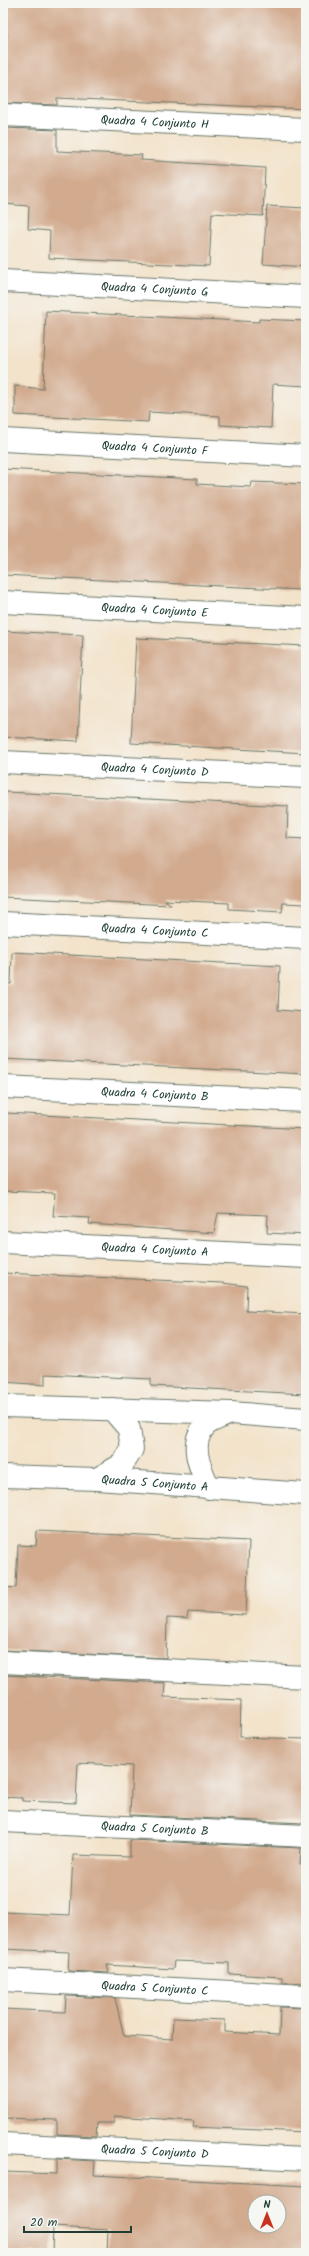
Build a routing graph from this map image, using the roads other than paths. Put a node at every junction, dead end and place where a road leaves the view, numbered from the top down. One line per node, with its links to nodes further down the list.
1 (3, 115): 2 (street, Quadra 4 Conjunto H)
2 (306, 129)
3 (3, 281): 4 (street, Quadra 4 Conjunto G)
4 (306, 297)
5 (3, 440): 6 (street, Quadra 4 Conjunto F)
6 (306, 456)
7 (3, 602): 8 (street, Quadra 4 Conjunto E)
8 (306, 618)
9 (3, 762): 10 (street, Quadra 4 Conjunto D)
10 (306, 777)
11 (3, 923): 12 (street, Quadra 4 Conjunto C)
12 (306, 938)
13 (3, 1087): 14 (street, Quadra 4 Conjunto B)
14 (306, 1101)
15 (3, 1242): 16 (street, Quadra 4 Conjunto A)
16 (306, 1257)
17 (3, 1406): 18 (street)
18 (112, 1409): 19 (street); 22 (street)
19 (231, 1413): 20 (street); 23 (street)
20 (306, 1419)
21 (3, 1476): 22 (street, Quadra 5 Conjunto A)
22 (97, 1479): 23 (street, Quadra 5 Conjunto A)
23 (209, 1488): 24 (street, Quadra 5 Conjunto A)
24 (306, 1494)
25 (3, 1662): 26 (street)
26 (306, 1677)
27 (3, 1822): 28 (street, Quadra 5 Conjunto B)
28 (306, 1836)
29 (3, 1980): 30 (street, Quadra 5 Conjunto C)
30 (306, 1996)
31 (3, 2144): 32 (street, Quadra 5 Conjunto D)
32 (306, 2159)

